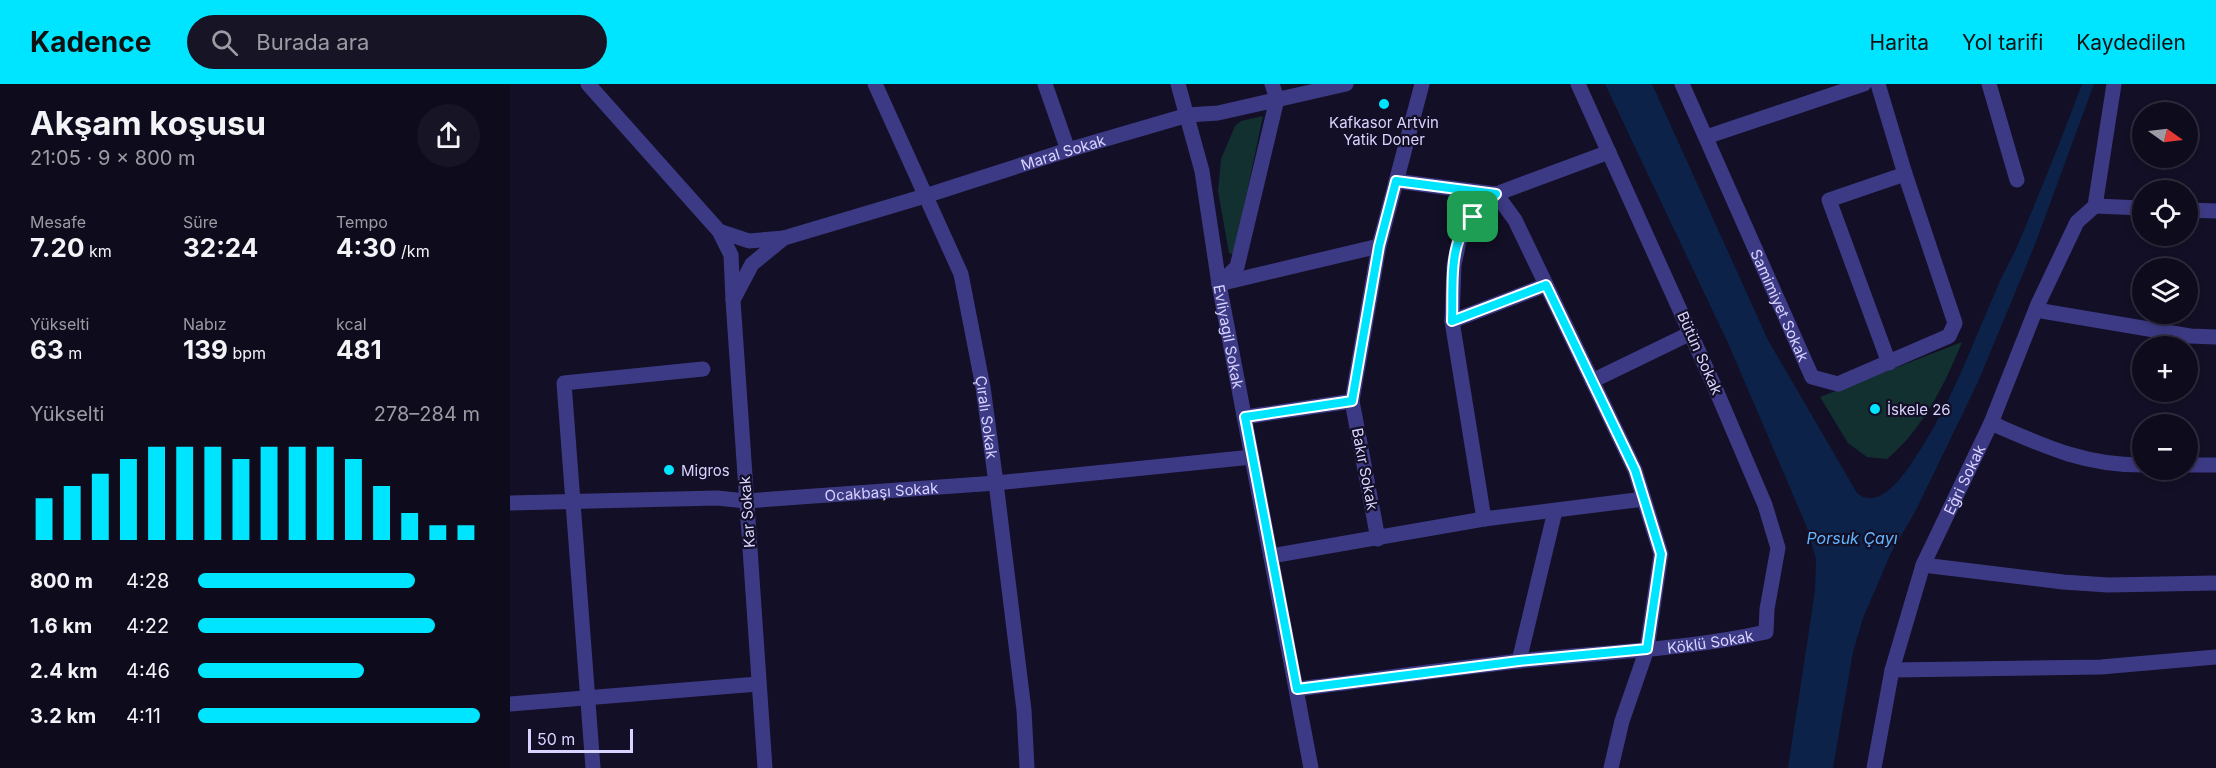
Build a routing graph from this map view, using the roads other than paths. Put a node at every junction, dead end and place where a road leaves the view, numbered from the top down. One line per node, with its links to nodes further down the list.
1 (588, 84): 28 (street)
2 (875, 84): 23 (street, Çıralı Sokak)
3 (1045, 84): 17 (street)
4 (1178, 84): 15 (street, Evliyagil Sokak)
5 (1272, 84): 14 (street)
6 (1346, 84): 14 (street, Maral Sokak)
7 (1422, 84): 21 (street, Bakır Sokak)
8 (1578, 84): 18 (street, Bütün Sokak)
9 (1682, 84): 16 (street, Samimiyet Sokak)
10 (1864, 84): 16 (street)
11 (1878, 84): 19 (street)
12 (1989, 84): 20 (street)
13 (2114, 84): 24 (street)
14 (1277, 99): 15 (street, Maral Sokak); 31 (street)
15 (1188, 115): 17 (street, Maral Sokak); 31 (street, Evliyagil Sokak)
16 (1706, 137): 38 (street, Samimiyet Sokak)
17 (1068, 150): 23 (street, Maral Sokak)
18 (1609, 152): 22 (street); 36 (street, Bütün Sokak)
19 (1905, 174): 38 (street, Samimiyet Sokak); 38 (street)
20 (2017, 180)
21 (1396, 181): 22 (street); 30 (street, Bakır Sokak)
22 (1496, 194): 32 (street); 35 (street)
23 (925, 196): 29 (street, Maral Sokak); 48 (street, Çıralı Sokak)
24 (2095, 206): 25 (street); 34 (street, Eğri Sokak)
25 (2132, 208)
26 (2198, 210): 27 (street)
27 (2216, 211)
28 (719, 231): 29 (street); 33 (street, Kar Sokak)
29 (784, 238): 33 (street)
30 (1379, 246): 31 (street); 41 (street, Bakır Sokak)
31 (1219, 284): 42 (street, Evliyagil Sokak)
32 (1546, 285): 35 (street); 40 (street)
33 (733, 300): 51 (street, Kar Sokak)
34 (2036, 310): 37 (street); 43 (street, Eğri Sokak)
35 (1452, 321): 54 (street)
36 (1690, 333): 40 (street); 59 (street, Bütün Sokak)
37 (2216, 337)
38 (1889, 363)
39 (703, 369): 50 (street)
40 (1592, 381): 49 (street)
41 (1352, 401): 42 (street); 55 (street, Bakır Sokak)
42 (1245, 417): 44 (street, Evliyagil Sokak)
43 (1991, 423): 45 (street); 57 (street, Eğri Sokak)
44 (1252, 457): 48 (street, Ocakbaşı Sokak); 56 (street, Evliyagil Sokak)
45 (2132, 465)
46 (2198, 465): 47 (street)
47 (2216, 465)
48 (996, 483): 51 (street, Ocakbaşı Sokak); 70 (street, Çıralı Sokak)
49 (1644, 498): 53 (street); 60 (street)
50 (573, 501): 51 (street, Ocakbaşı Sokak); 52 (street, Ocakbaşı Sokak); 66 (street)
51 (746, 501): 64 (street, Kar Sokak)
52 (510, 503)
53 (1555, 511): 54 (street); 62 (street)
54 (1484, 519): 55 (street)
55 (1378, 538): 56 (street)
56 (1271, 556): 65 (street, Evliyagil Sokak)
57 (1923, 565): 58 (street); 63 (street, Eğri Sokak)
58 (2216, 583)
59 (1766, 632): 60 (street, Köklü Sokak)
60 (1647, 649): 62 (street, Köklü Sokak); 72 (street)
61 (2216, 657): 63 (street)
62 (1519, 661): 65 (street, Köklü Sokak)
63 (1892, 670): 73 (street, Eğri Sokak)
64 (759, 684): 66 (street); 69 (street, Kar Sokak)
65 (1297, 689): 71 (street, Evliyagil Sokak)
66 (588, 697): 67 (street); 68 (street)
67 (510, 704)
68 (593, 768)
69 (765, 768)
70 (1027, 768)
71 (1311, 768)
72 (1611, 768)
73 (1874, 768)

